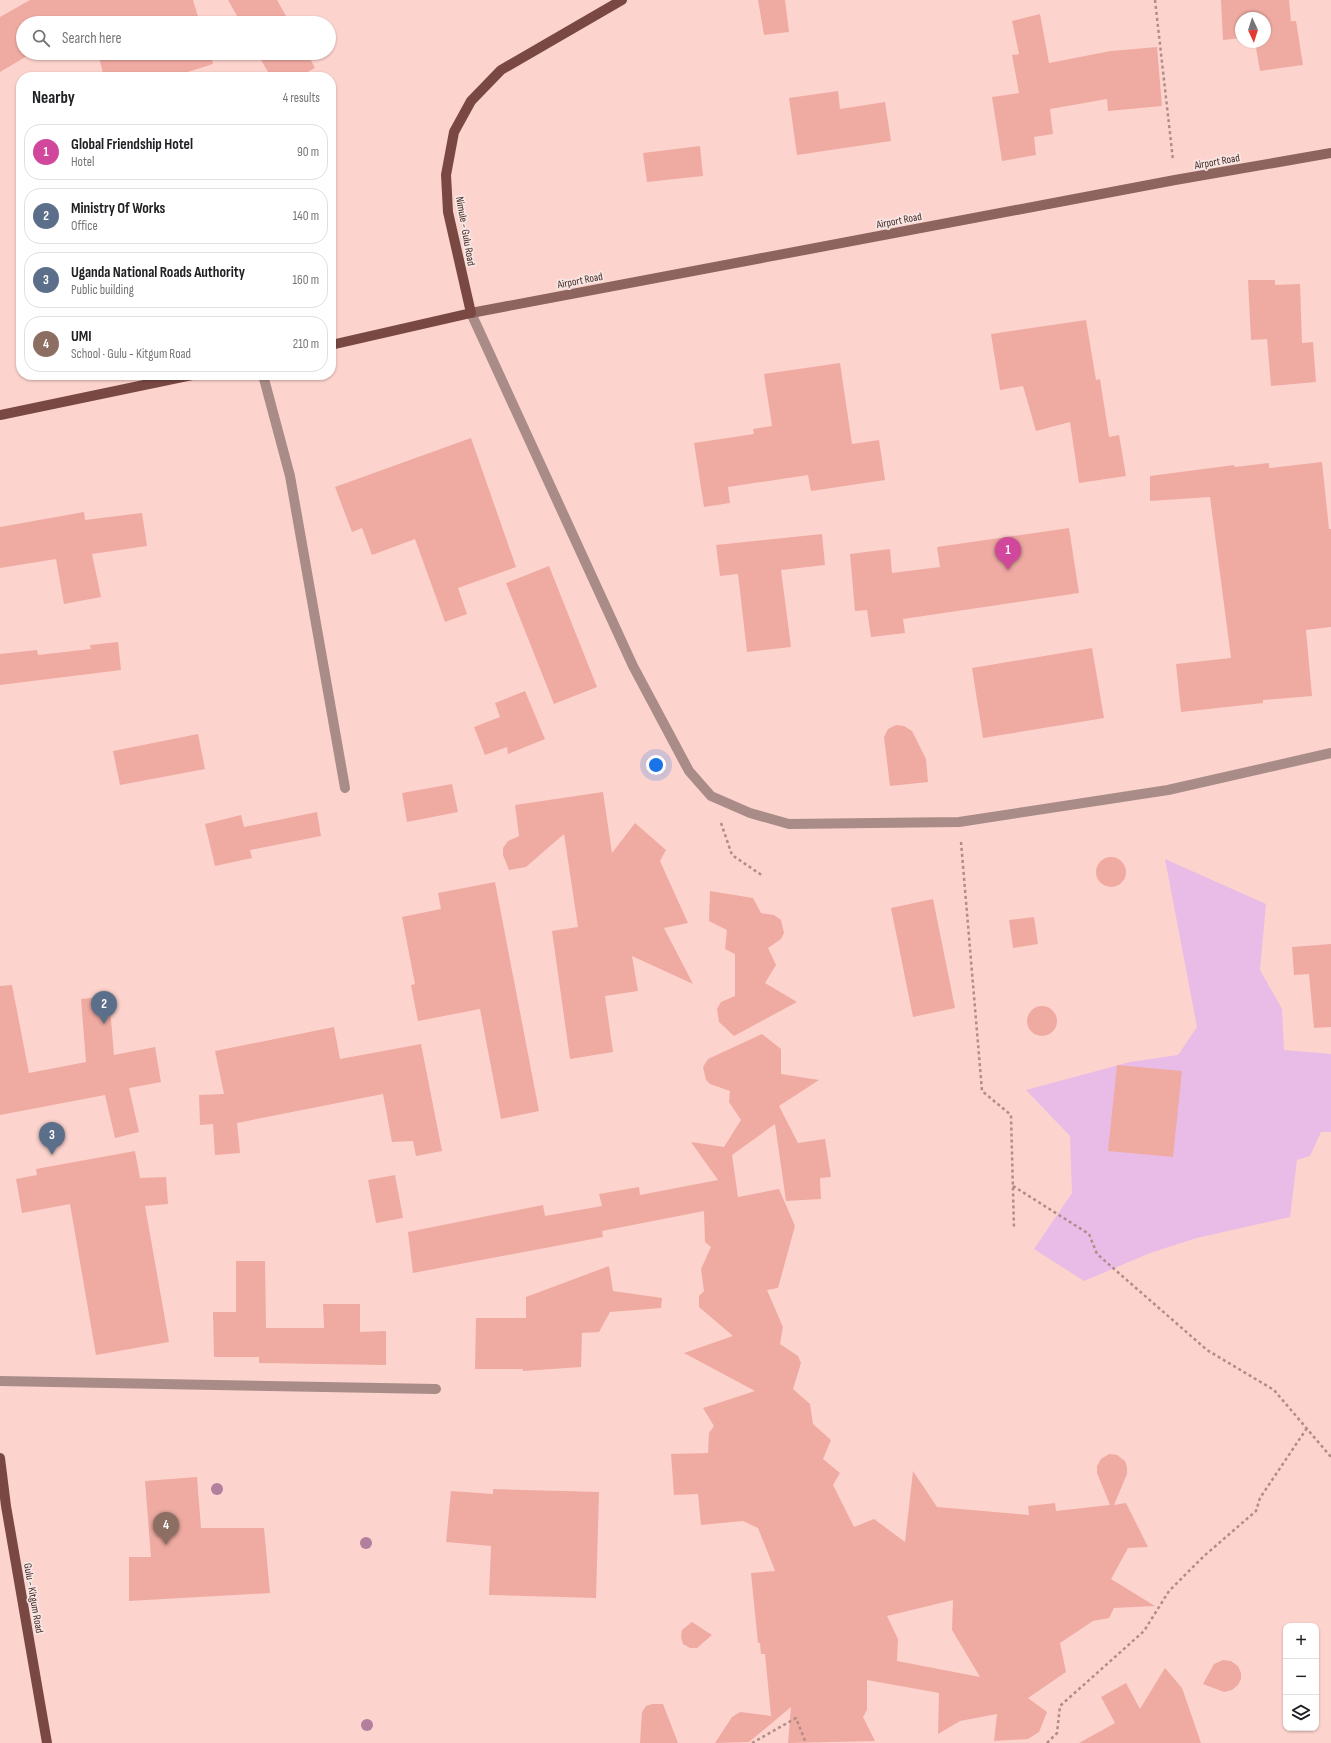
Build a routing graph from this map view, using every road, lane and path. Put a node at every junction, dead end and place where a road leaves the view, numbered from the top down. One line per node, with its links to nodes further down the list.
1 (622, 0): 5 (main road, Nimule - Gulu Road)
2 (1154, 0): 4 (path)
3 (1331, 154): 4 (street, Airport Road)
4 (1175, 180): 5 (street, Airport Road)
5 (471, 313): 6 (main road); 12 (street)
6 (336, 344)
7 (168, 380): 9 (main road)
8 (264, 380): 11 (street)
9 (0, 415)
10 (1331, 753): 13 (street)
11 (345, 788)
12 (711, 796): 13 (street); 14 (path)
13 (959, 822): 15 (path)
14 (763, 876)
15 (1013, 1186): 16 (path); 19 (path)
16 (1014, 1229)
17 (0, 1382): 18 (street)
18 (436, 1389)
19 (1307, 1428): 20 (path); 25 (path)
20 (1331, 1457)
21 (0, 1458): 22 (main road, Gulu - Kitgum Road)
22 (47, 1743)
23 (752, 1743): 24 (path)
24 (806, 1743)
25 (1047, 1743)

